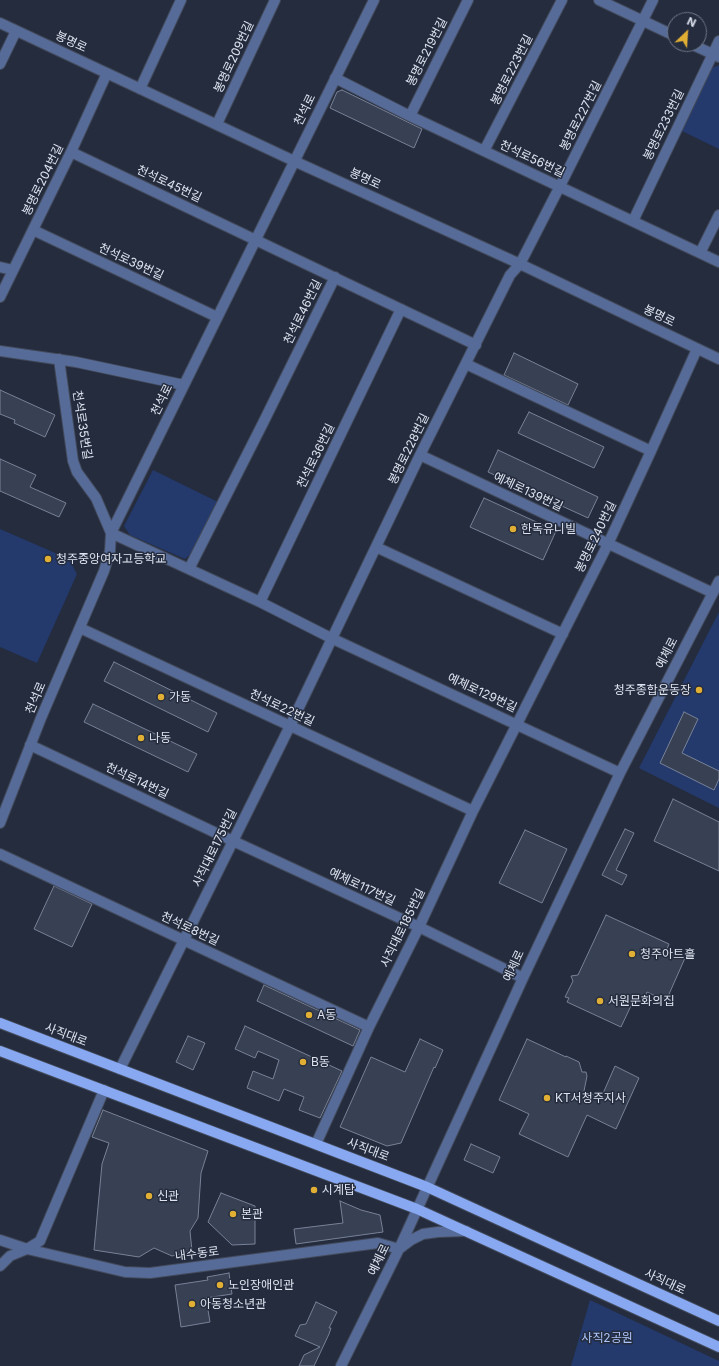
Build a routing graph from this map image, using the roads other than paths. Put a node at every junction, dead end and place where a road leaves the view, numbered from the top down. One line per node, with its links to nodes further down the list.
1 (275, 0): 19 (street, 봉명로209번길)
2 (374, 0): 16 (street, 천석로)
3 (468, 0): 18 (street, 봉명로219번길)
4 (562, 0): 20 (street, 봉명로223번길)
5 (599, 0): 8 (street)
6 (653, 0): 8 (street, 봉명로227번길)
7 (180, 1): 17 (street)
8 (642, 21): 11 (street); 23 (street, 봉명로227번길)
9 (0, 23): 10 (street, 봉명로)
10 (16, 31): 14 (street); 15 (street, 봉명로)
11 (667, 32)
12 (719, 41): 13 (street, 봉명로233번길)
13 (716, 55): 25 (street, 봉명로233번길)
14 (0, 64)
15 (107, 73): 17 (street, 봉명로); 21 (street, 봉명로204번길)
16 (335, 78): 18 (street, 천석로56번길); 22 (street, 천석로)
17 (140, 89): 19 (street, 봉명로)
18 (410, 116): 20 (street, 천석로56번길)
19 (217, 124): 22 (street, 봉명로)
20 (484, 151): 23 (street, 천석로56번길)
21 (71, 152): 26 (street, 봉명로204번길); 27 (street, 천석로45번길)
22 (294, 161): 27 (street, 천석로); 30 (street, 봉명로)
23 (560, 186): 25 (street, 천석로56번길); 30 (street, 봉명로227번길)
24 (719, 215): 28 (street)
25 (633, 221): 28 (street, 천석로56번길)
26 (33, 230): 32 (street, 봉명로204번길); 36 (street, 천석로39번길)
27 (255, 240): 33 (street, 천석로46번길); 36 (street, 천석로)
28 (700, 253): 29 (street, 천석로56번길)
29 (719, 262)
30 (520, 264): 37 (street, 봉명로228번길); 38 (street, 봉명로)
31 (0, 267): 32 (street)
32 (13, 270): 34 (street, 봉명로204번길)
33 (334, 277): 35 (street, 천석로46번길); 49 (street, 천석로46번길)
34 (0, 296)
35 (401, 309): 37 (street, 천석로46번길); 52 (street, 천석로36번길)
36 (217, 317): 43 (street, 천석로)
37 (476, 345): 42 (street, 봉명로228번길)
38 (697, 349): 41 (street, 봉명로); 44 (street, 봉명로240번길)
39 (0, 351): 40 (street)
40 (59, 359): 43 (street); 46 (street, 천석로35번길)
41 (719, 359)
42 (466, 364): 44 (street); 45 (street, 봉명로228번길)
43 (184, 385): 46 (street, 천석로)
44 (651, 451): 47 (street, 봉명로240번길)
45 (420, 455): 47 (street, 예체로139번길); 48 (street, 봉명로228번길)
46 (111, 533): 49 (street, 예체로129번길); 53 (street, 천석로)
47 (608, 544): 51 (street, 예체로139번길); 54 (street, 봉명로240번길)
48 (376, 547): 54 (street); 55 (street, 봉명로228번길)
49 (189, 569): 52 (street, 예체로129번길)
50 (719, 581): 51 (street, 예체로)
51 (713, 593): 59 (street, 예체로)
52 (260, 602): 55 (street, 예체로129번길)
53 (80, 628): 57 (street, 천석로22번길); 58 (street, 천석로)
54 (563, 634): 56 (street, 봉명로240번길)
55 (332, 638): 56 (street, 예체로129번길); 57 (street, 사직대로175번길)
56 (517, 724): 59 (street, 예체로129번길); 60 (street, 사직대로185번길)
57 (290, 726): 60 (street, 천석로22번길); 62 (street, 사직대로175번길)
58 (30, 745): 61 (street, 천석로); 62 (street, 천석로14번길)
59 (620, 773): 66 (street, 예체로)
60 (473, 811): 64 (street, 사직대로185번길)
61 (0, 823)
62 (233, 841): 64 (street, 예체로117번길); 65 (street, 사직대로175번길)
63 (0, 854): 65 (street, 천석로8번길)
64 (419, 927): 66 (street, 예체로117번길); 68 (street, 사직대로185번길)
65 (184, 940): 68 (street, 천석로8번길); 70 (street, 사직대로175번길)
66 (523, 978): 73 (street, 예체로)
67 (0, 1023): 70 (main road, 사직대로)
68 (368, 1027): 72 (street, 사직대로185번길)
69 (0, 1051): 71 (main road)
70 (120, 1069): 72 (main road, 사직대로)
71 (104, 1090): 74 (main road); 77 (street)
72 (316, 1144): 73 (main road, 사직대로)
73 (427, 1187): 74 (street, 예체로); 80 (main road, 사직대로)
74 (417, 1209): 75 (main road); 78 (street, 예체로)
75 (466, 1231): 78 (street); 81 (main road)
76 (0, 1240): 77 (street, 내수동로)
77 (27, 1249): 78 (street, 내수동로); 79 (street)
78 (399, 1249): 82 (street, 예체로)
79 (0, 1266)
80 (719, 1321)
81 (719, 1347)
82 (341, 1366)

